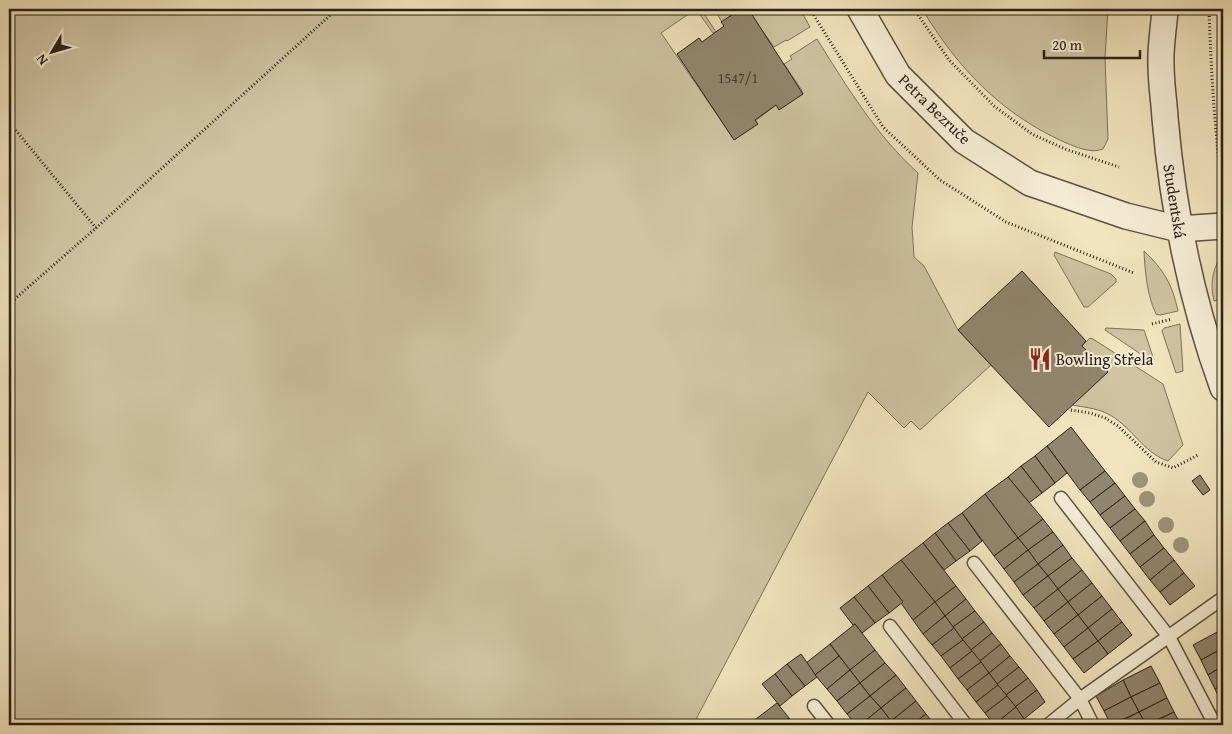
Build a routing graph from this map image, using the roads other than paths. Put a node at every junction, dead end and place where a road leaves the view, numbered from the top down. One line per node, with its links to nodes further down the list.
1 (860, 9): 4 (street, Petra Bezruče)
2 (1165, 9): 4 (street, Studentská)
3 (1223, 226): 4 (street, Petra Bezruče)
4 (1179, 229): 5 (street, Studentská)
5 (1223, 388)
6 (1061, 498): 10 (lane)
7 (974, 563): 11 (lane)
8 (1223, 598): 10 (lane)
9 (890, 626): 14 (lane)
10 (1169, 637): 11 (lane); 17 (lane)
11 (1080, 699): 15 (lane); 16 (lane)
12 (814, 706): 13 (lane)
13 (829, 725)
14 (966, 725)
15 (1048, 725)
16 (1093, 725)
17 (1215, 725)

